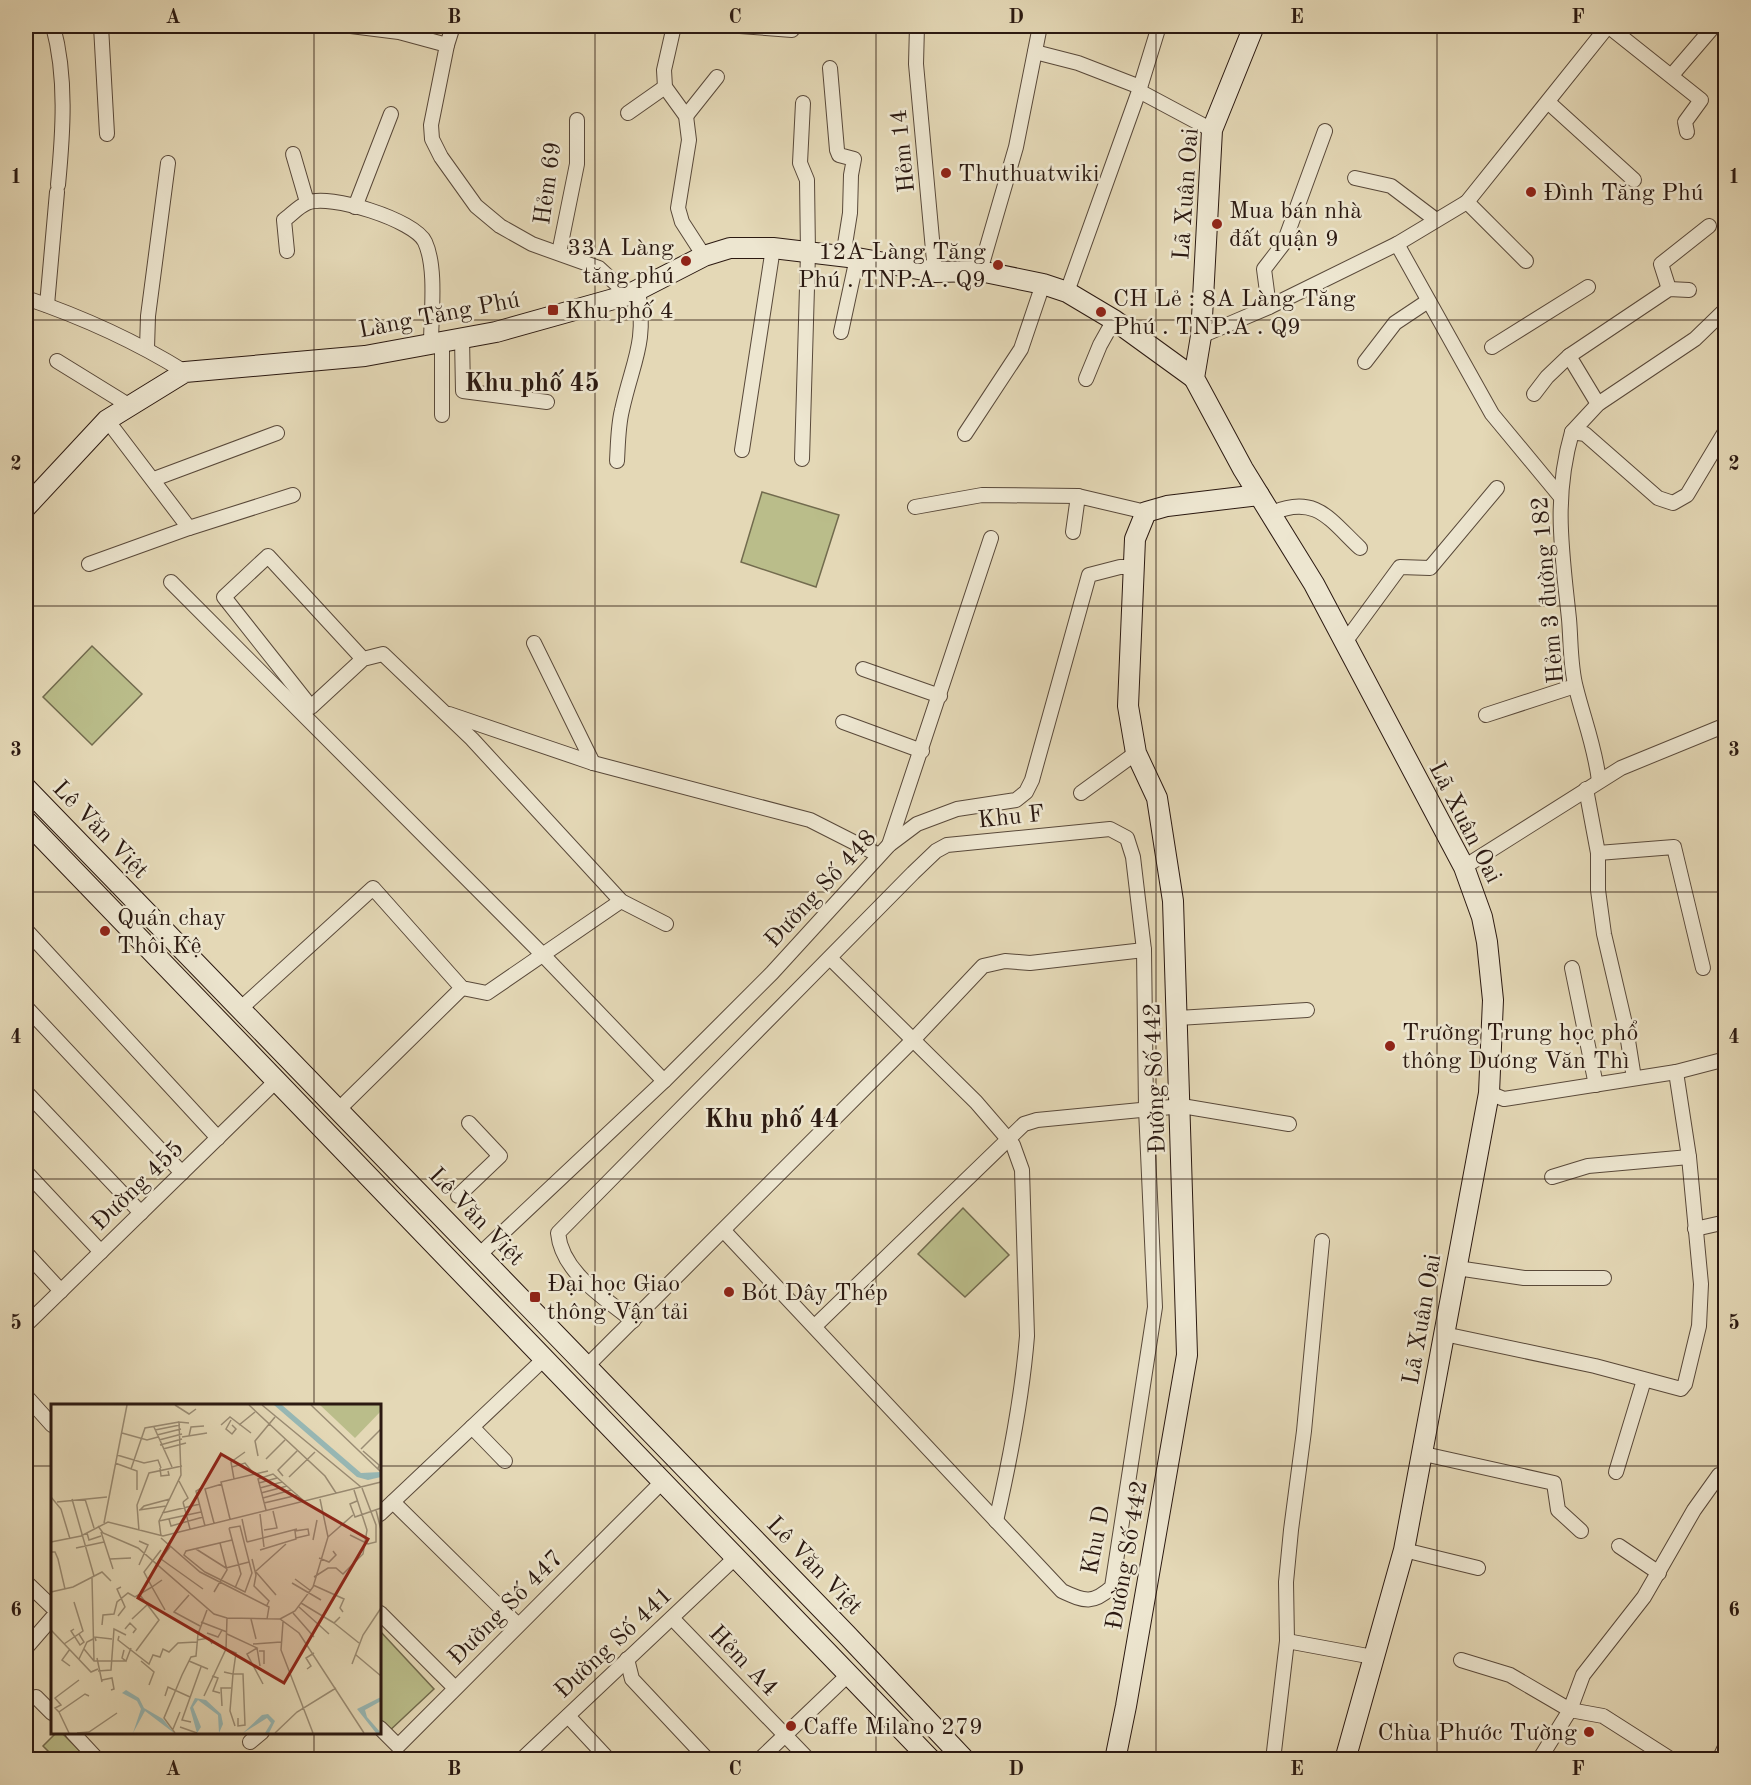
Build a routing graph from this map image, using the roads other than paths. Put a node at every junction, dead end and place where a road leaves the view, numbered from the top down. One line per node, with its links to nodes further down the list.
1 (53, 26): 60 (street)
2 (101, 26): 32 (street)
3 (351, 26): 14 (street)
4 (453, 26): 16 (street)
5 (674, 26): 21 (street)
6 (740, 26): 7 (street)
7 (770, 26): 15 (street)
8 (917, 26): 50 (street, Hẻm 14)
9 (1040, 26): 17 (street)
10 (1159, 26): 22 (street)
11 (1254, 26): 29 (main road, Lã Xuân Oai)
12 (1608, 26): 19 (street); 23 (street)
13 (1714, 26): 19 (street)
14 (399, 29): 16 (street)
15 (792, 30)
16 (447, 45): 45 (street)
17 (1035, 52): 22 (street); 51 (street)
18 (830, 68): 48 (street)
19 (1672, 75): 31 (street)
20 (717, 77): 27 (street)
21 (665, 87): 25 (street); 27 (street)
22 (1139, 89): 29 (street); 56 (street)
23 (1548, 102): 36 (street); 38 (street)
24 (803, 103): 46 (street)
25 (628, 113)
26 (391, 114): 39 (street)
27 (686, 116): 47 (street)
28 (577, 120): 45 (street, Hẻm 69)
29 (1212, 130): 65 (main road, Lã Xuân Oai)
30 (1325, 131): 61 (street)
31 (1687, 132)
32 (107, 134)
33 (293, 154): 37 (street)
34 (168, 163): 69 (street)
35 (1355, 178): 40 (street)
36 (1635, 180)
37 (308, 202): 39 (street); 44 (street)
38 (1467, 202): 40 (street); 49 (street)
39 (355, 207): 67 (street)
40 (1436, 219): 42 (street)
41 (1709, 226): 54 (street)
42 (1397, 244): 59 (street); 61 (street)
43 (773, 248): 46 (main road, Làng Tăng Phú); 47 (main road, Làng Tăng Phú); 86 (street)
44 (287, 251)
45 (559, 253): 57 (street)
46 (808, 253): 48 (main road, Làng Tăng Phú); 87 (street)
47 (704, 256): 57 (main road, Làng Tăng Phú)
48 (850, 258): 50 (main road, Làng Tăng Phú); 64 (street)
49 (1526, 261)
50 (935, 272): 51 (main road, Làng Tăng Phú)
51 (980, 272): 52 (main road, Làng Tăng Phú)
52 (1043, 284): 56 (main road, Làng Tăng Phú); 85 (street)
53 (1588, 287): 68 (street)
54 (1669, 289): 55 (street); 70 (street)
55 (1689, 290)
56 (1067, 292): 63 (main road, Làng Tăng Phú)
57 (633, 293): 66 (main road, Làng Tăng Phú); 88 (street)
58 (26, 298): 60 (street)
59 (1428, 301): 72 (street); 94 (street)
60 (47, 306): 69 (street)
61 (1269, 307): 65 (street)
62 (1725, 309): 78 (street)
63 (1114, 320): 74 (main road, Làng Tăng Phú); 75 (street)
64 (841, 332)
65 (1201, 336): 74 (main road, Lã Xuân Oai)
66 (462, 338): 67 (main road, Làng Tăng Phú); 77 (street)
67 (436, 343): 73 (main road, Làng Tăng Phú); 80 (street)
68 (1492, 346)
69 (147, 348): 73 (street)
70 (1569, 356): 76 (street); 78 (street)
71 (57, 361): 79 (street)
72 (1365, 363)
73 (185, 372): 79 (main road, Làng Tăng Phú)
74 (1194, 378): 92 (main road, Lã Xuân Oai)
75 (1086, 379)
76 (1534, 394)
77 (546, 402)
78 (1598, 404): 83 (street)
79 (130, 406): 81 (main road, Làng Tăng Phú)
80 (442, 415)
81 (108, 420): 89 (street); 95 (main road, Làng Tăng Phú)
82 (1725, 430): 83 (street)
83 (1572, 432): 94 (street, Hẻm 3 đường 182)
84 (278, 433): 89 (street)
85 (966, 434)
86 (742, 450)
87 (802, 459)
88 (616, 461)
89 (154, 479): 99 (street)
90 (1497, 488): 106 (street)
91 (293, 495): 99 (street)
92 (1259, 495): 97 (main road); 98 (main road, Lã Xuân Oai)
93 (1078, 496): 96 (street); 97 (street); 100 (street)
94 (1560, 496): 110 (street, Hẻm 3 đường 182)
95 (27, 502)
96 (915, 507)
97 (1146, 512): 104 (main road, Đường Số 442)
98 (1272, 513): 102 (street); 106 (main road, Lã Xuân Oai)
99 (189, 528): 103 (street)
100 (1073, 532)
101 (992, 538): 111 (street)
102 (1360, 548)
103 (89, 564)
104 (1134, 567): 117 (main road, Đường Số 442); 124 (street, Đường Số 448)
105 (171, 582): 132 (street)
106 (1345, 642): 127 (main road, Lã Xuân Oai)
107 (534, 643): 118 (street)
108 (363, 659): 108 (street); 112 (street)
109 (863, 669): 111 (street)
110 (1575, 686): 113 (street); 119 (street, Hẻm 3 đường 182)
111 (940, 696): 116 (street)
112 (444, 712): 118 (street); 128 (street)
113 (1486, 715)
114 (843, 722): 116 (street)
115 (1725, 725): 119 (street)
116 (922, 750): 124 (street)
117 (1136, 753): 122 (street); 140 (main road, Đường Số 442)
118 (593, 763): 126 (street)
119 (1599, 781): 121 (street)
120 (26, 788): 138 (main road, Lê Văn Việt)
121 (1586, 789): 125 (street); 127 (street)
122 (1081, 793)
123 (26, 821): 146 (main road, Lê Văn Việt)
124 (889, 845): 126 (street, Đường Số 448)
125 (1598, 852): 135 (street); 145 (street)
126 (879, 855): 147 (street, Đường Số 448)
127 (1464, 867): 150 (main road, Lã Xuân Oai)
128 (621, 901): 129 (street); 132 (street)
129 (666, 924)
130 (26, 930): 156 (street)
131 (1144, 950): 133 (street, Khu F); 141 (street); 152 (street, Khu F)
132 (544, 956): 136 (street); 147 (street)
133 (830, 957): 141 (street); 178 (street, Khu F)
134 (1572, 968): 148 (street)
135 (1703, 968)
136 (462, 988): 138 (street); 153 (street)
137 (26, 1007): 160 (street)
138 (240, 1009): 143 (main road, Lê Văn Việt)
139 (1307, 1010): 140 (street)
140 (1178, 1018): 151 (main road, Đường Số 442)
141 (914, 1039): 157 (street); 166 (street)
142 (1725, 1059): 144 (street)
143 (293, 1064): 146 (main road); 153 (main road, Lê Văn Việt)
144 (1676, 1072): 145 (street); 158 (street)
145 (1634, 1078): 148 (street)
146 (276, 1081): 156 (street, Đường 455); 172 (main road, Lê Văn Việt)
147 (664, 1081): 170 (street, Đường Số 448)
148 (1596, 1085): 150 (street)
149 (26, 1092): 163 (street)
150 (1489, 1093): 171 (main road, Lã Xuân Oai)
151 (1182, 1106): 152 (street); 155 (street); 234 (main road, Đường Số 442)
152 (1146, 1109): 157 (street); 195 (street, Khu D)
153 (338, 1110): 170 (main road, Lê Văn Việt)
154 (469, 1123): 162 (street)
155 (1289, 1125)
156 (218, 1138): 160 (street, Đường 455)
157 (1009, 1140): 179 (street); 195 (street)
158 (1689, 1157): 161 (street); 165 (street)
159 (26, 1172): 168 (street)
160 (182, 1173): 163 (street, Đường 455)
161 (1552, 1178)
162 (458, 1196)
163 (141, 1213): 168 (street, Đường 455)
164 (1725, 1222): 165 (street)
165 (1695, 1229): 184 (street)
166 (724, 1230): 178 (street); 179 (street, Khu D)
167 (1322, 1241): 208 (street)
168 (100, 1252): 175 (street, Đường 455)
169 (26, 1253): 175 (street)
170 (479, 1255): 172 (main road); 174 (main road, Lê Văn Việt)
171 (1457, 1268): 173 (street); 180 (main road, Lã Xuân Oai)
172 (461, 1272): 176 (main road, Lê Văn Việt)
173 (1604, 1278)
174 (506, 1282): 176 (main road); 181 (main road, Lê Văn Việt)
175 (61, 1291): 177 (street, Đường 455)
176 (488, 1300): 182 (main road, Lê Văn Việt)
177 (27, 1321)
178 (633, 1321): 183 (street)
179 (815, 1326): 195 (street, Khu D)
180 (1444, 1334): 184 (street); 188 (main road, Lã Xuân Oai)
181 (563, 1341): 182 (main road); 183 (main road, Lê Văn Việt)
182 (544, 1359): 187 (street); 192 (main road, Lê Văn Việt)
183 (587, 1366): 210 (main road, Lê Văn Việt)
184 (1644, 1380): 190 (street)
185 (26, 1396): 186 (street)
186 (51, 1424)
187 (472, 1427): 189 (street); 193 (street)
188 (1424, 1454): 196 (street); 198 (main road, Lã Xuân Oai)
189 (505, 1461)
190 (1616, 1472)
191 (1719, 1475): 201 (street)
192 (663, 1481): 199 (main road, Lê Văn Việt); 207 (street, Đường Số 447)
193 (393, 1502): 194 (street); 207 (street)
194 (381, 1513)
195 (996, 1521)
196 (1581, 1531)
197 (1619, 1546): 201 (street)
198 (1404, 1550): 200 (street); 211 (main road, Lã Xuân Oai)
199 (736, 1557): 205 (street, Đường Số 441); 214 (main road, Lê Văn Việt)
200 (1478, 1568)
201 (1659, 1573): 217 (street)
202 (26, 1582): 203 (street)
203 (51, 1606)
204 (381, 1614): 215 (street)
205 (672, 1617): 212 (street, Đường Số 441); 223 (street, Hẻm A4)
206 (51, 1619): 209 (street)
207 (519, 1625): 215 (street, Đường Số 447)
208 (1287, 1641): 211 (street); 235 (street)
209 (26, 1648)
210 (867, 1656): 214 (main road); 233 (main road, Lê Văn Việt)
211 (1373, 1657): 236 (main road, Lã Xuân Oai)
212 (627, 1659): 219 (street, Đường Số 441); 229 (street)
213 (1461, 1660): 217 (street)
214 (849, 1674): 223 (street); 232 (main road, Lê Văn Việt)
215 (455, 1689): 220 (street, Đường Số 447)
216 (36, 1697): 218 (street)
217 (1570, 1710): 237 (street); 238 (street)
218 (51, 1712)
219 (568, 1716): 227 (street, Đường Số 441); 228 (street)
220 (381, 1729)
221 (74, 1734): 226 (street)
222 (260, 1734): 224 (street)
223 (785, 1735): 230 (street); 231 (street, Hẻm A4)
224 (250, 1742)
225 (1725, 1745): 239 (street)
226 (98, 1760)
227 (521, 1760)
228 (609, 1760)
229 (708, 1760)
230 (759, 1760)
231 (809, 1760)
232 (931, 1760)
233 (965, 1760)
234 (1114, 1760)
235 (1273, 1760)
236 (1345, 1760)
237 (1539, 1760)
238 (1672, 1760)
239 (1719, 1760)

